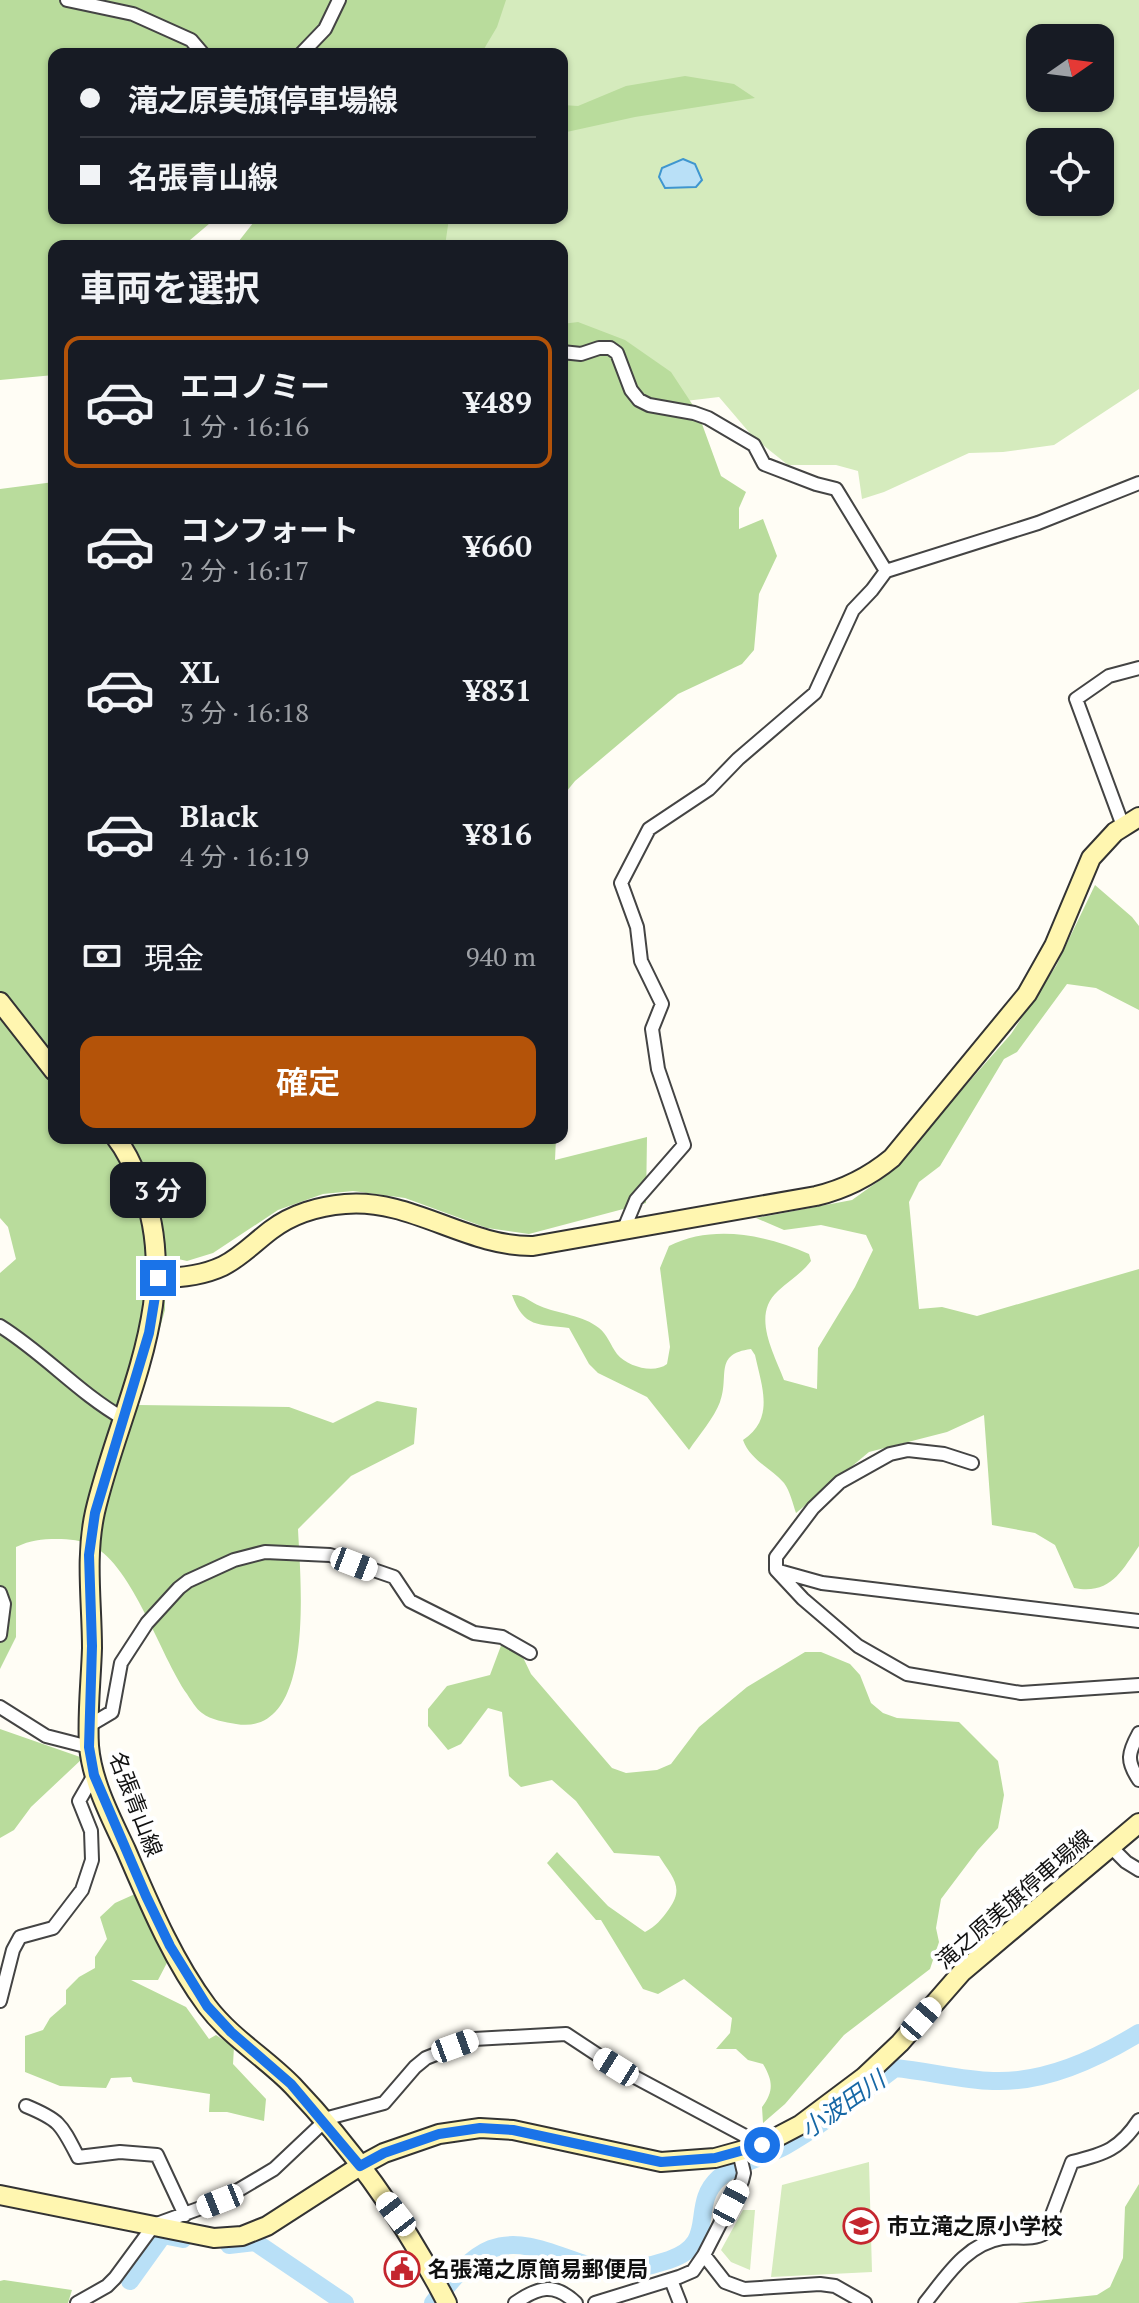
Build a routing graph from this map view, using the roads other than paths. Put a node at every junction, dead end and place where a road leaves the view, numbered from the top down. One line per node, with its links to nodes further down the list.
1 (67, 0): 3 (street)
2 (339, 0): 4 (street)
3 (198, 48)
4 (307, 48)
5 (568, 353): 7 (street)
6 (1139, 483): 7 (street)
7 (886, 571): 13 (street)
8 (1139, 668): 9 (street)
9 (1131, 821): 13 (main road)
10 (0, 1002): 11 (main road)
11 (48, 1063)
12 (121, 1144): 14 (main road, 名張青山線)
13 (623, 1231): 14 (main road)
14 (158, 1278): 16 (main road, 名張青山線)
15 (0, 1326): 16 (street)
16 (124, 1419): 25 (main road, 名張青山線)
17 (972, 1463): 18 (street)
18 (776, 1570): 20 (street); 23 (street)
19 (0, 1593): 21 (street)
20 (1139, 1621)
21 (0, 1635)
22 (530, 1653): 25 (street)
23 (1139, 1685)
24 (0, 1707): 27 (street)
25 (90, 1725): 27 (main road, 名張青山線)
26 (1139, 1733): 29 (street)
27 (89, 1747): 28 (main road, 名張青山線)
28 (94, 1775): 33 (street); 36 (main road, 名張青山線)
29 (1139, 1780)
30 (1139, 1823): 31 (main road, 滝之原美旗停車場線)
31 (1110, 1846): 32 (street); 37 (main road, 滝之原美旗停車場線)
32 (1139, 1870)
33 (0, 2001)
34 (26, 2106): 41 (street)
35 (1139, 2120): 52 (street)
36 (325, 2123): 37 (street); 39 (main road, 名張青山線); 41 (street)
37 (762, 2145): 38 (main road, 滝之原美旗停車場線)
38 (740, 2155): 39 (main road, 滝之原美旗停車場線); 43 (street)
39 (360, 2166): 42 (main road, 滝之原美旗停車場線); 45 (main road, 名張青山線)
40 (0, 2195): 42 (main road, 滝之原美旗停車場線)
41 (185, 2215): 42 (street)
42 (154, 2225): 46 (street)
43 (704, 2255): 44 (street); 51 (street)
44 (671, 2280): 49 (street); 50 (street)
45 (446, 2301)
46 (77, 2303)
47 (515, 2303): 48 (street)
48 (576, 2303)
49 (595, 2303)
50 (680, 2303)
51 (865, 2303)
52 (925, 2303)

